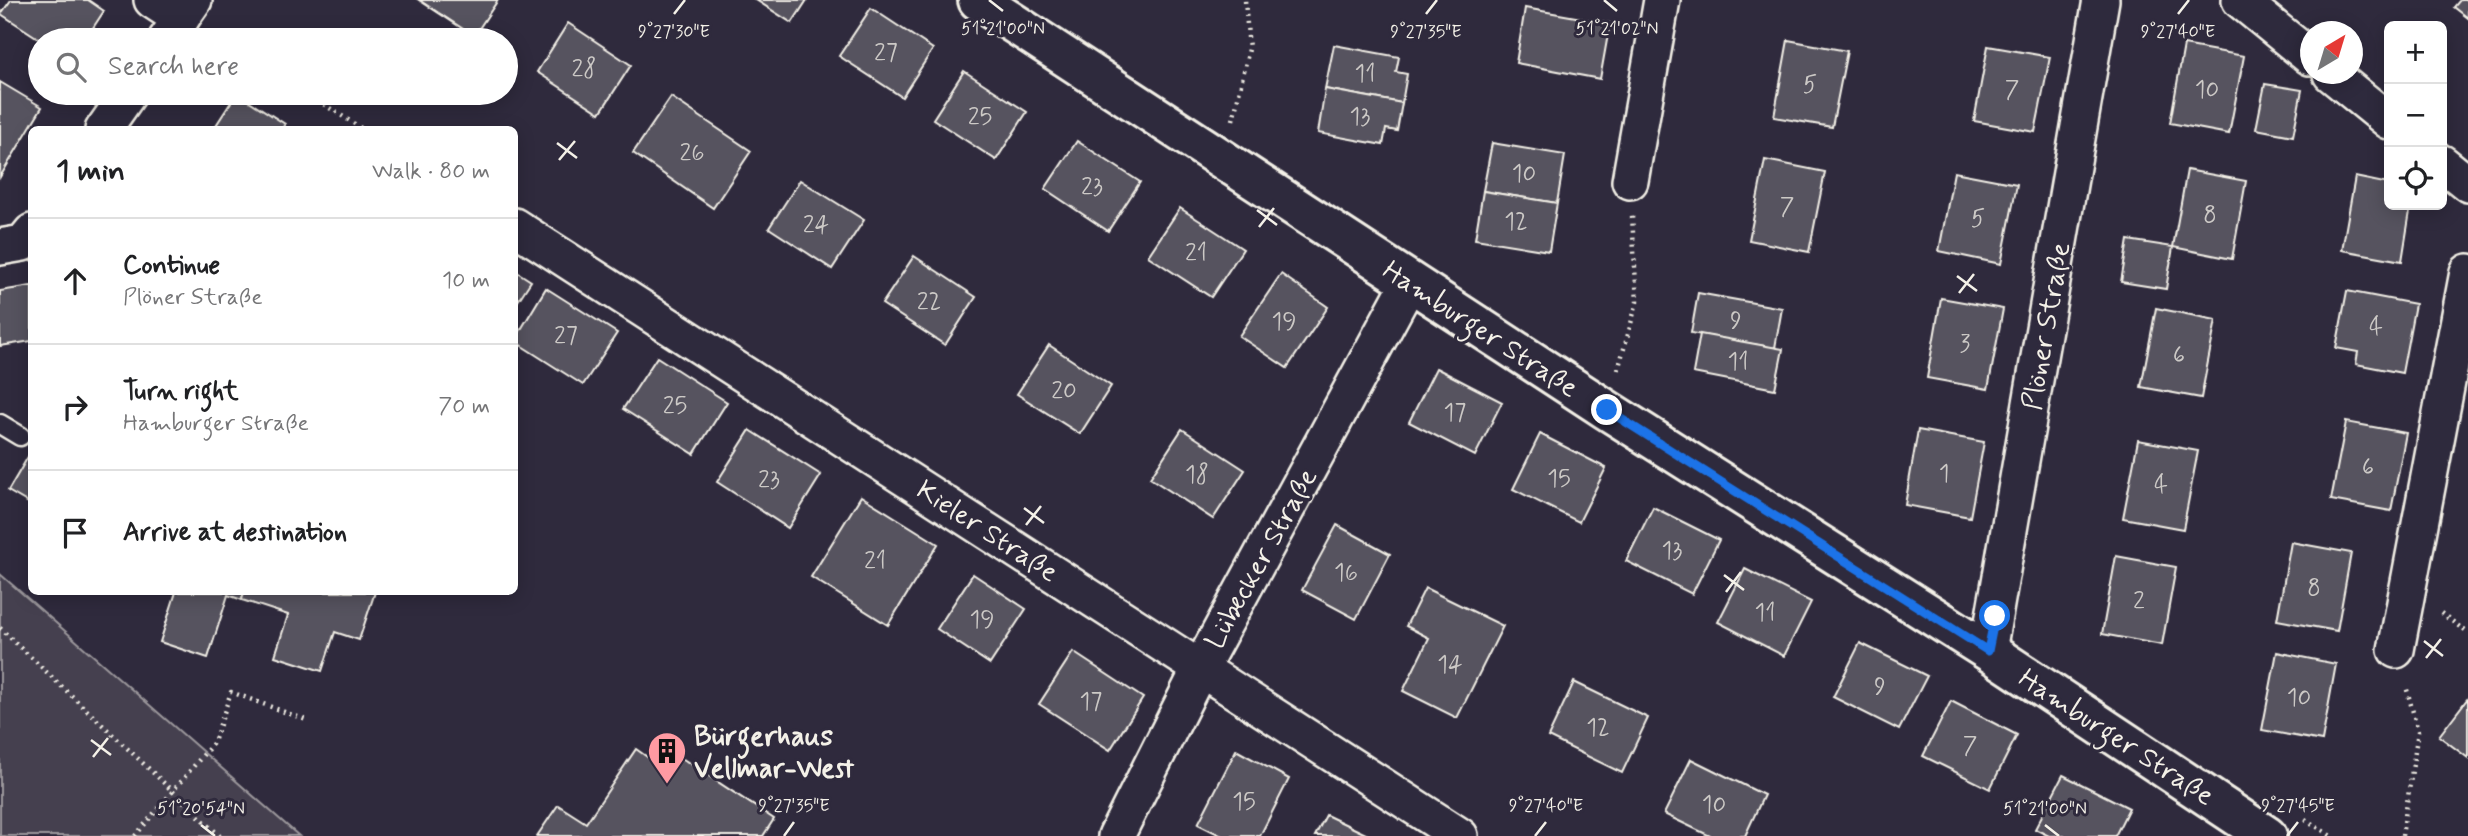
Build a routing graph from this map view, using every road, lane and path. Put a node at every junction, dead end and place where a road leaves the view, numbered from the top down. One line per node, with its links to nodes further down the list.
1 (152, 0): 7 (street)
2 (978, 0): 15 (street, Hamburger Straße)
3 (1245, 0): 15 (path)
4 (1662, 0): 17 (street)
5 (2101, 0): 29 (street, Plöner Straße)
6 (2240, 0): 8 (street)
7 (180, 20)
8 (2300, 48)
9 (2343, 84): 12 (street)
10 (121, 105): 13 (street)
11 (325, 105): 14 (path)
12 (2384, 117)
13 (106, 126)
14 (358, 126)
15 (1223, 158): 23 (street, Hamburger Straße)
16 (2447, 167): 18 (street)
17 (1629, 181): 24 (path)
18 (2468, 184)
19 (518, 229): 30 (street, Kieler Straße)
20 (28, 237): 21 (street)
21 (0, 247)
22 (2468, 272): 28 (street)
23 (1409, 283): 24 (street, Hamburger Straße); 30 (street, Lübecker Straße)
24 (1607, 410): 29 (street, Hamburger Straße)
25 (0, 424): 26 (lane)
26 (20, 436)
27 (0, 628): 32 (path)
28 (2396, 650): 38 (path)
29 (1988, 651): 37 (street, Hamburger Straße)
30 (1201, 667): 35 (street, Lübecker Straße); 36 (street, Kieler Straße)
31 (306, 720): 32 (path)
32 (173, 792): 33 (path); 34 (path)
33 (135, 836)
34 (220, 836)
35 (1116, 836)
36 (1460, 836)
37 (2267, 836)
38 (2402, 836)

